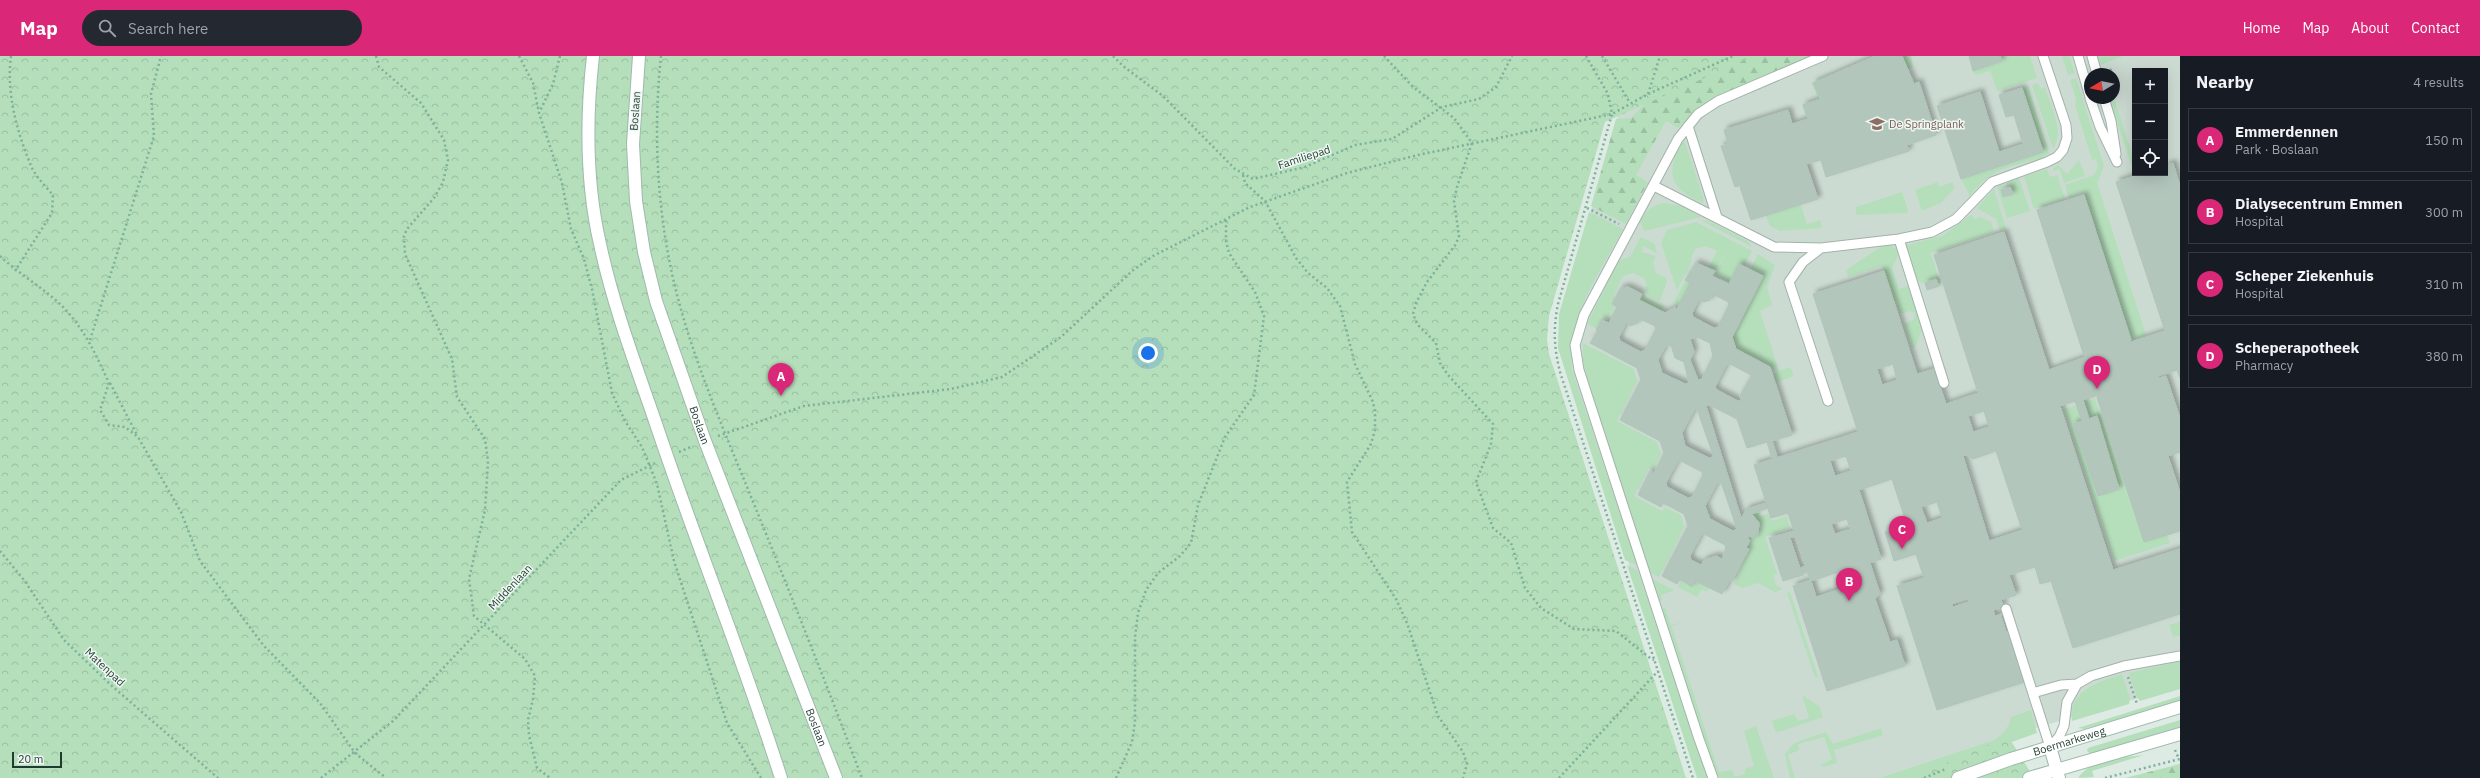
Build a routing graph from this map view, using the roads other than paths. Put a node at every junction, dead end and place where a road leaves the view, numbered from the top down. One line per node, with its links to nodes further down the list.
1 (593, 56): 26 (main road)
2 (639, 56): 27 (main road, Boslaan)
3 (1823, 56): 11 (lane)
4 (2043, 56): 14 (lane)
5 (2078, 56): 8 (lane)
6 (2092, 56): 7 (lane)
7 (2095, 68)
8 (2084, 77)
9 (2092, 104): 10 (lane)
10 (2106, 104)
11 (1688, 126): 12 (lane); 13 (lane)
12 (1654, 186): 13 (lane); 28 (lane)
13 (1716, 217): 15 (lane)
14 (1899, 239): 15 (lane); 16 (lane)
15 (1821, 248): 17 (lane)
16 (1944, 382)
17 (1828, 401)
18 (2006, 609): 21 (lane)
19 (2180, 656): 20 (lane)
20 (2077, 684): 21 (lane); 24 (lane)
21 (2033, 693): 24 (lane)
22 (2180, 708): 24 (main road, Boermarkeweg)
23 (2180, 734): 25 (main road, Boermarkeweg)
24 (2050, 747): 25 (main road); 29 (main road, Boermarkeweg)
25 (2058, 774): 30 (main road, Boermarkeweg)
26 (781, 778)
27 (836, 778)
28 (1713, 778)
29 (1958, 778)
30 (2029, 778)

